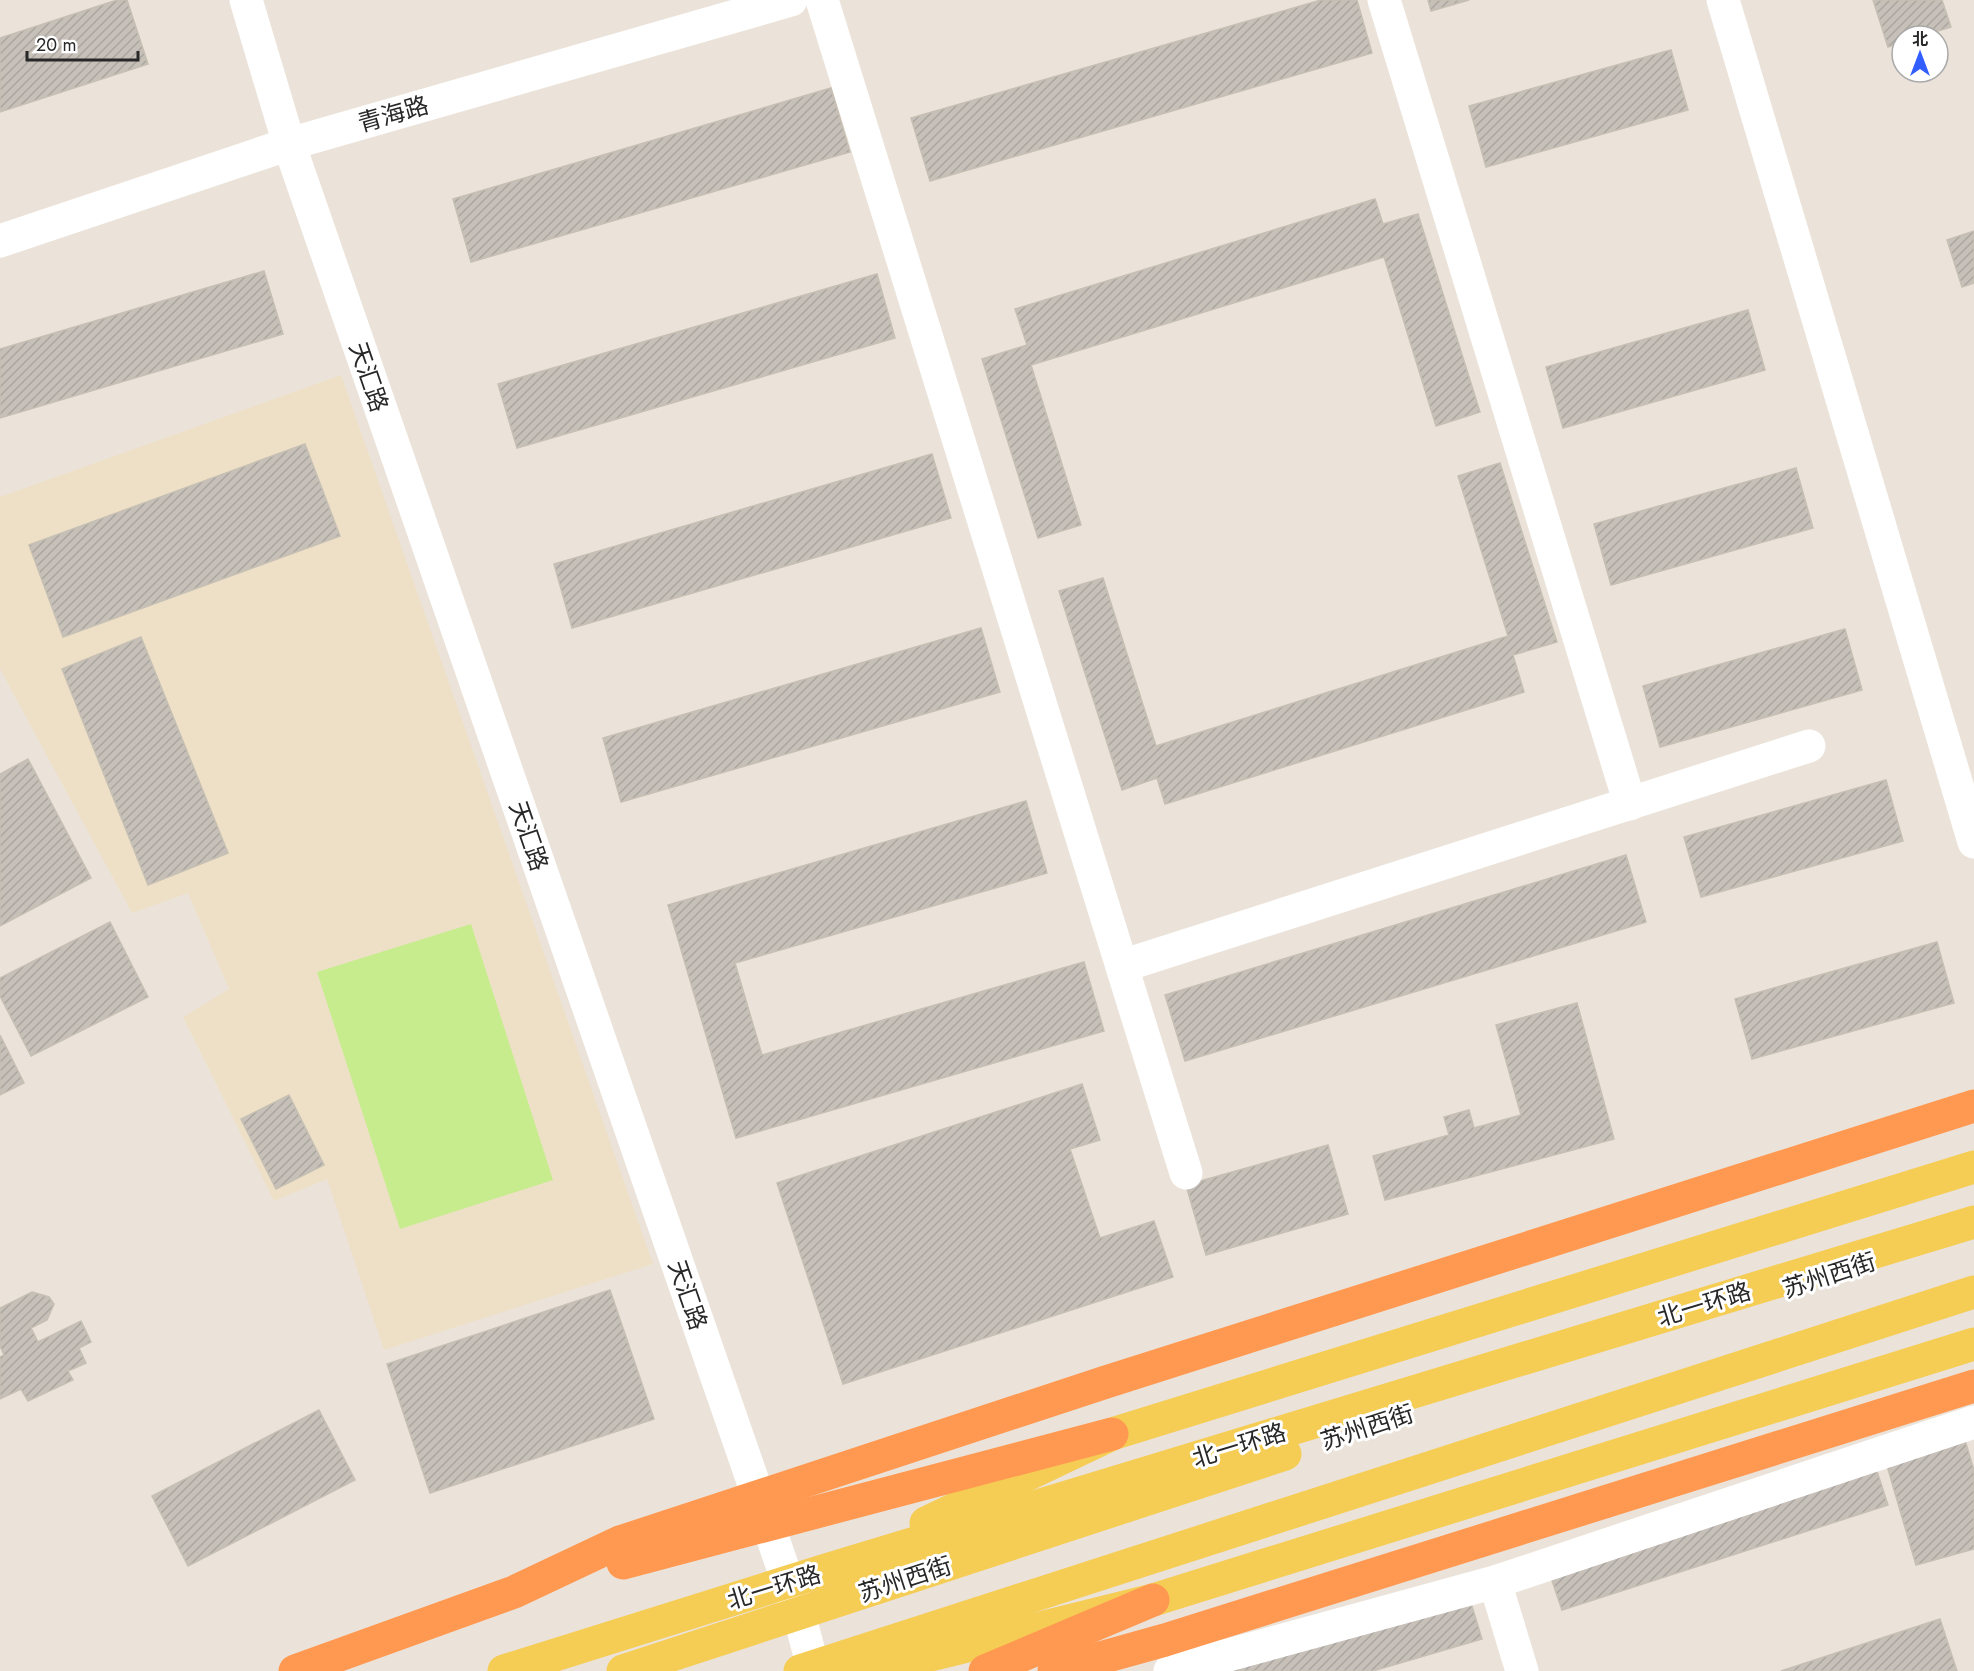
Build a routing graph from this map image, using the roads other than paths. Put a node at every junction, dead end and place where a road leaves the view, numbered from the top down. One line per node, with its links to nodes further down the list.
1 (246, 0): 6 (street, 天汇路)
2 (791, 0): 6 (street, 青海路)
3 (822, 0): 11 (street)
4 (1384, 0): 9 (street)
5 (1723, 0): 10 (street)
6 (289, 144): 7 (street, 青海路); 27 (street, 天汇路)
7 (0, 241)
8 (1809, 746): 9 (street)
9 (1630, 804): 11 (street)
10 (1974, 842)
11 (1122, 966): 14 (street)
12 (1974, 1106): 25 (highway)
13 (1974, 1167): 22 (main road)
14 (1186, 1173)
15 (1974, 1222): 23 (main road, 北一环路)
16 (1974, 1228): 27 (main road, 苏州西街)
17 (1974, 1292): 31 (main road)
18 (1974, 1305): 33 (main road)
19 (1974, 1344): 26 (main road)
20 (1974, 1386): 36 (highway)
21 (1974, 1422): 24 (street)
22 (1112, 1434): 23 (main road); 25 (highway)
23 (826, 1570): 29 (main road, 北一环路)
24 (1496, 1582): 37 (street); 38 (street)
25 (514, 1592): 28 (highway)
26 (1153, 1600): 34 (main road); 35 (highway)
27 (799, 1614): 30 (main road, 苏州西街); 32 (street, 天汇路)
28 (295, 1671)
29 (504, 1671)
30 (623, 1671)
31 (800, 1671)
32 (814, 1671)
33 (846, 1671)
34 (866, 1671)
35 (984, 1671)
36 (1054, 1671)
37 (1170, 1671)
38 (1522, 1671)

